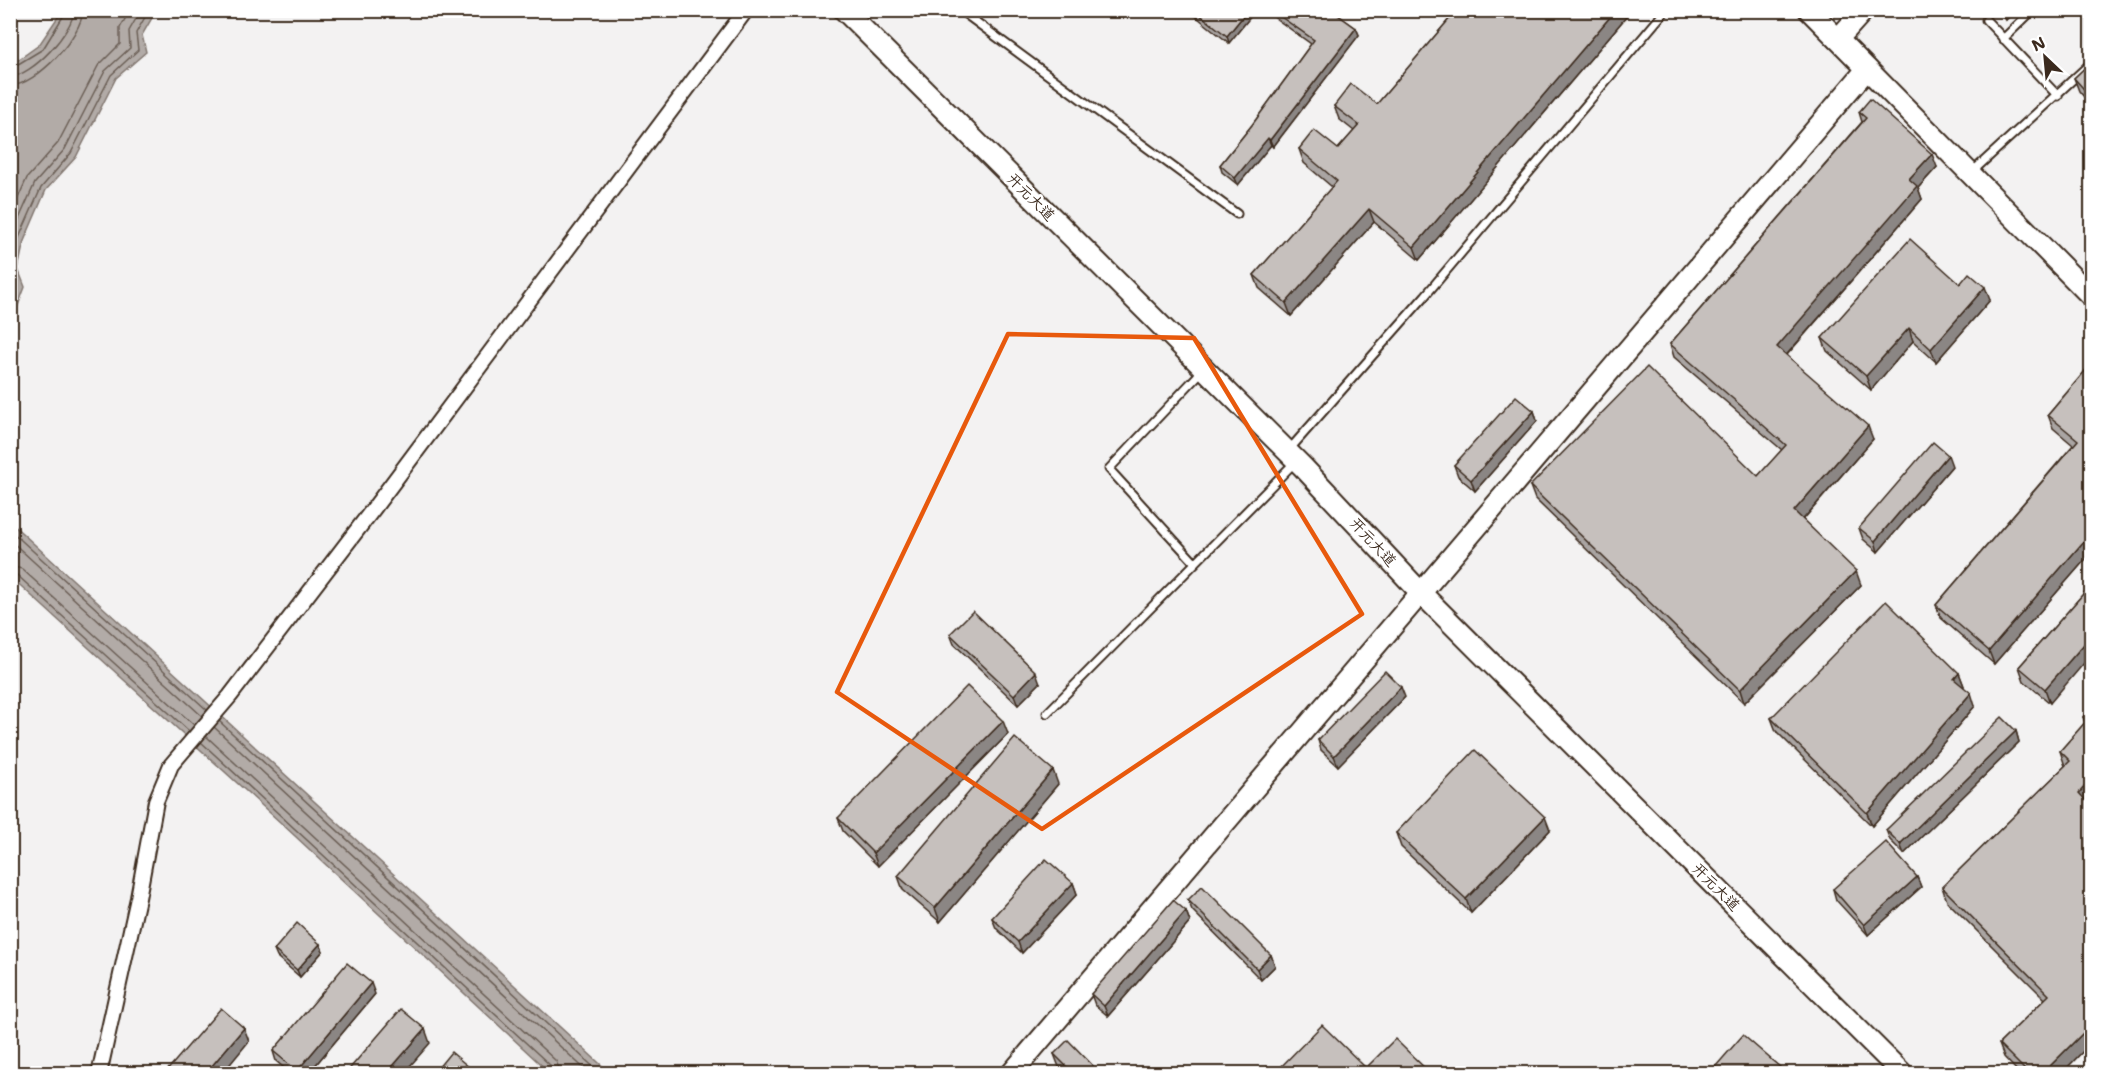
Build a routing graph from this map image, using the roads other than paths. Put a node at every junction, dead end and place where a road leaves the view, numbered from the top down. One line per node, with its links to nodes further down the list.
1 (746, 10): 22 (street)
2 (844, 10): 17 (street, 开元大道)
3 (960, 10): 15 (lane)
4 (1666, 10): 18 (lane)
5 (1809, 10): 9 (street)
6 (1864, 10): 9 (street)
7 (2033, 10): 10 (lane)
8 (1986, 20): 10 (lane)
9 (1838, 39): 12 (street)
10 (2003, 39): 13 (lane)
11 (2091, 62): 13 (lane)
12 (1867, 69): 14 (street); 20 (street)
13 (2058, 96): 14 (lane)
14 (1970, 174): 16 (street)
15 (1237, 214)
16 (2091, 297)
17 (1204, 369): 18 (street, 开元大道); 19 (lane)
18 (1292, 456): 19 (lane); 20 (street, 开元大道)
19 (1195, 563): 21 (lane)
20 (1421, 592): 23 (street); 24 (street, 开元大道)
21 (1047, 713)
22 (99, 1074)
23 (1011, 1074)
24 (1903, 1074)

